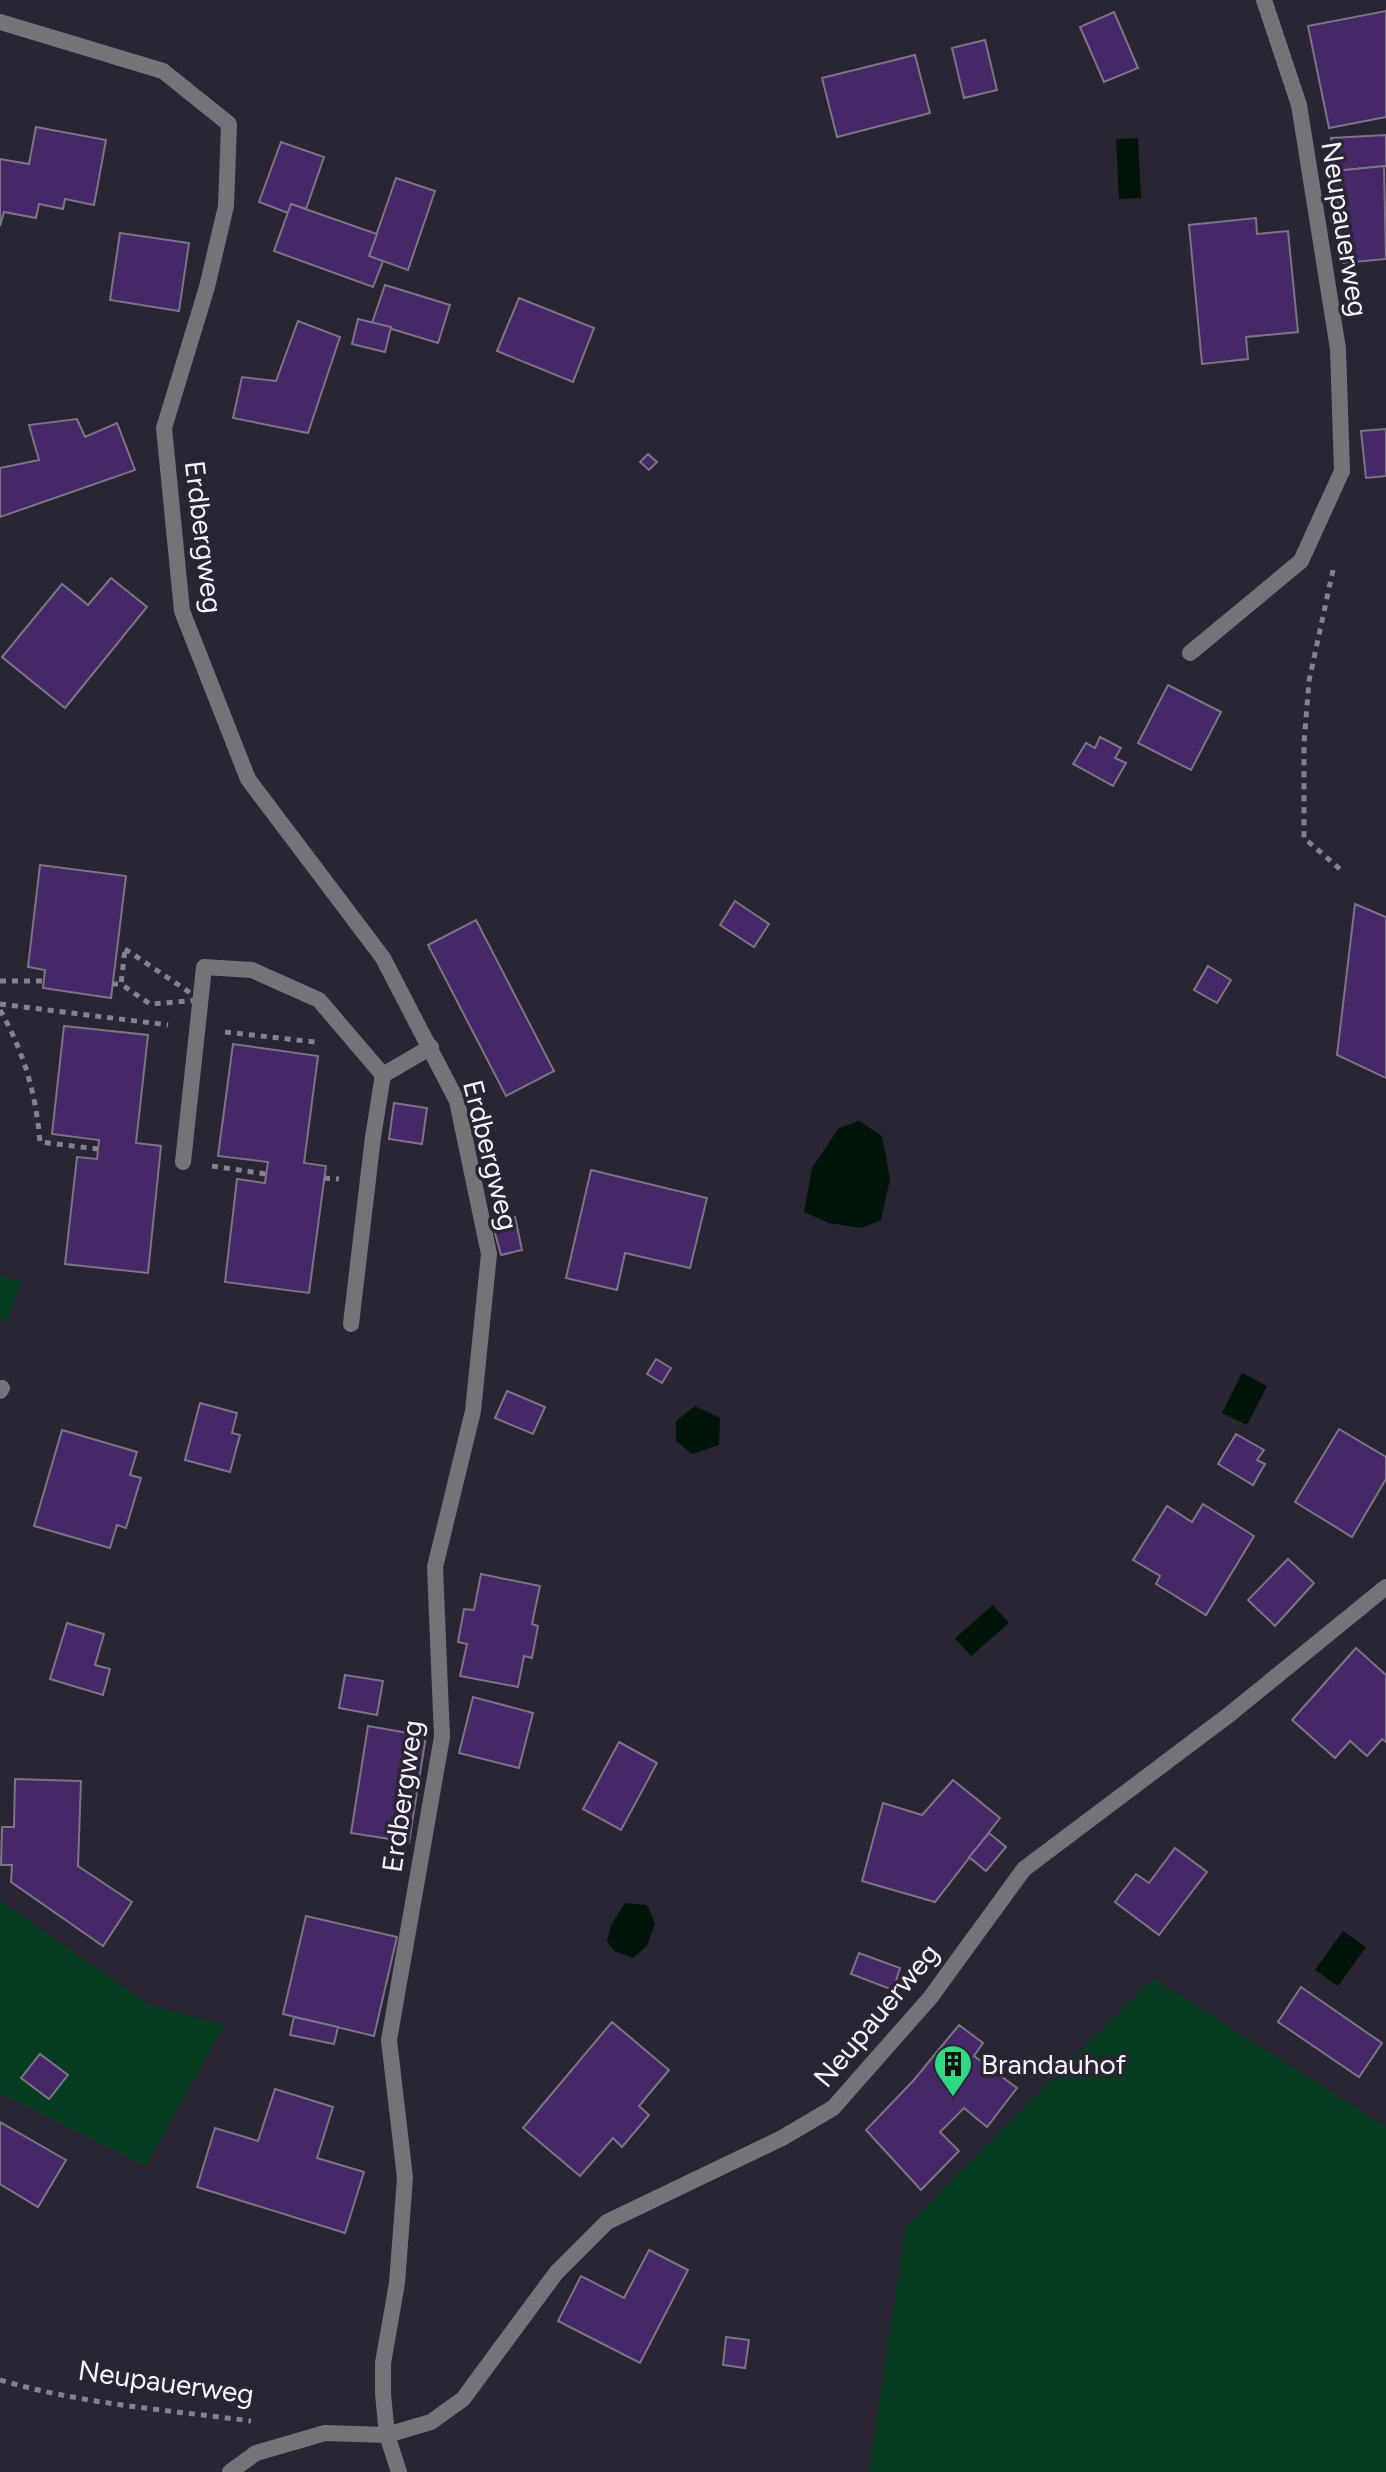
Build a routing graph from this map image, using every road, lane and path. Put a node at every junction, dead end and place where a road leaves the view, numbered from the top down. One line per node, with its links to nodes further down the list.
1 (1264, 0): 4 (street, Neupauerweg)
2 (0, 22): 12 (street, Erdbergweg)
3 (1334, 556): 5 (path)
4 (1190, 653)
5 (1340, 869)
6 (0, 981): 7 (path)
7 (44, 981)
8 (112, 984): 9 (path)
9 (121, 984): 10 (path); 10 (path)
10 (201, 1000): 13 (street); 15 (street)
11 (0, 1010): 14 (path)
12 (431, 1047): 13 (street); 20 (street, Erdbergweg)
13 (383, 1075): 16 (street)
14 (98, 1149)
15 (183, 1162)
16 (351, 1324)
17 (1386, 1587): 20 (street, Neupauerweg)
18 (0, 2380): 19 (path, Neupauerweg)
19 (266, 2423)
20 (387, 2435): 21 (street, Neupauerweg); 22 (street, Erdbergweg)
21 (230, 2472)
22 (399, 2472)

